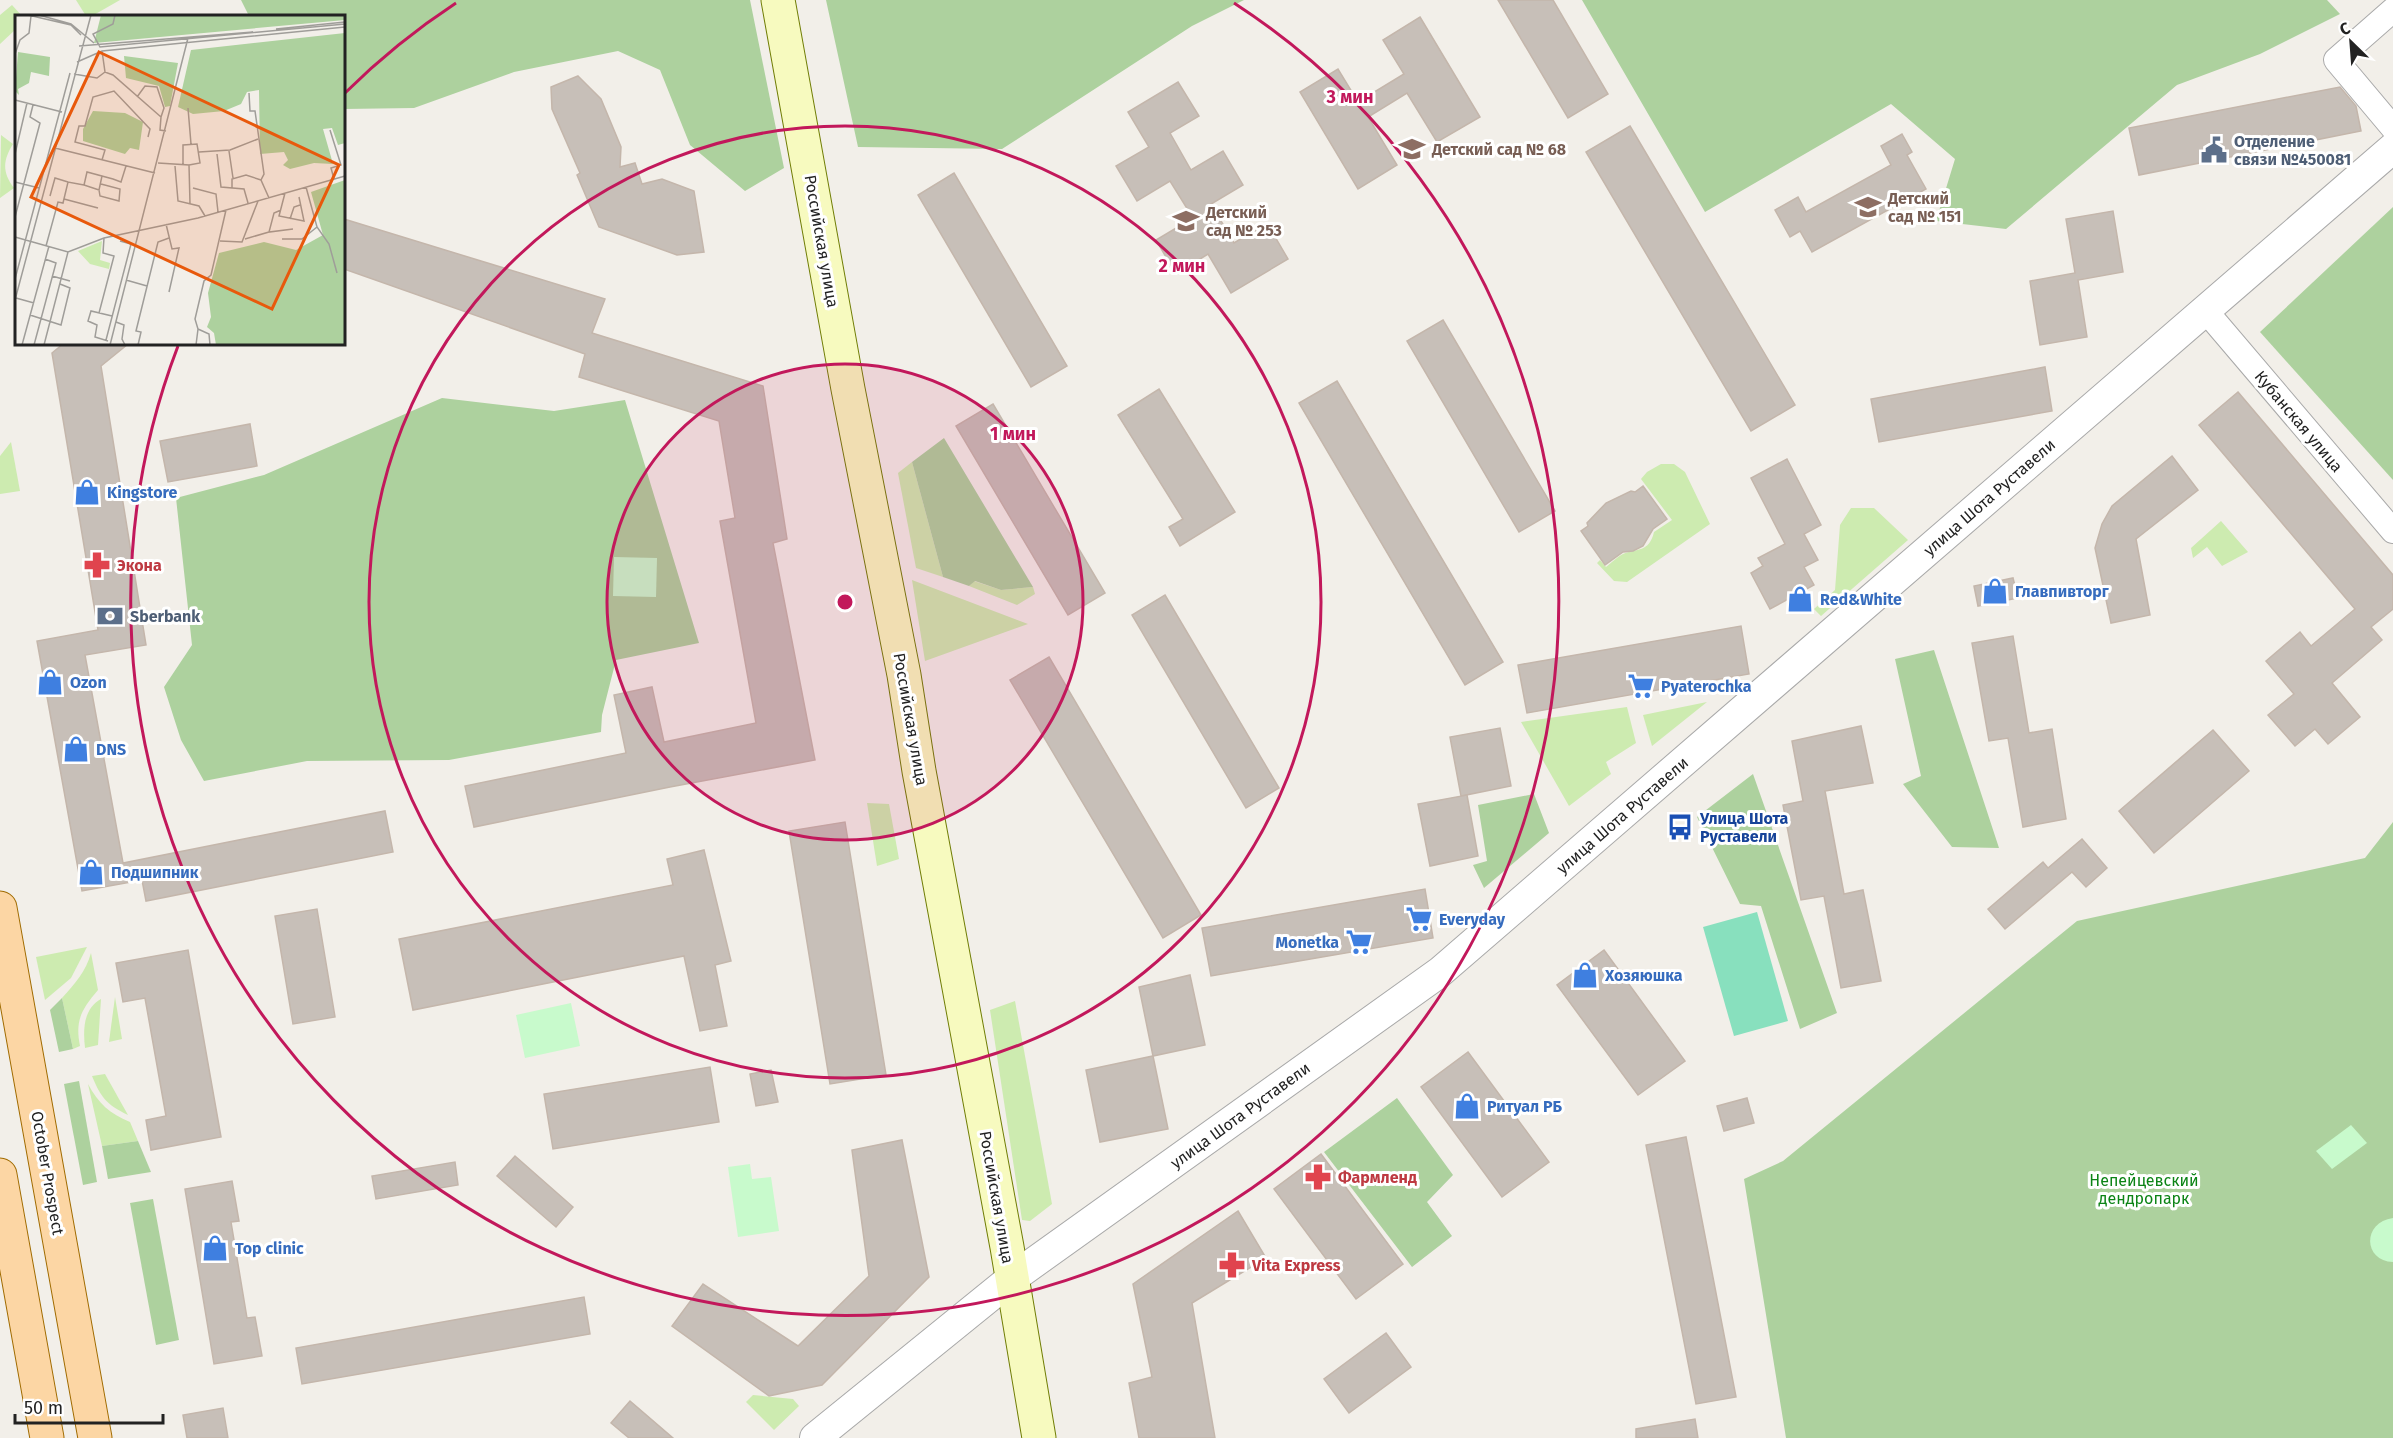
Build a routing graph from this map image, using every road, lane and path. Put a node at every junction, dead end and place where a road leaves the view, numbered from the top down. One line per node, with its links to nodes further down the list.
1 (778, 0): 9 (main road, Российская улица)
2 (2393, 10): 3 (street)
3 (2393, 128)
4 (2393, 148): 5 (street, улица Шота Руставели)
5 (2205, 310): 6 (street, Кубанская улица); 9 (street, улица Шота Руставели)
6 (2393, 531)
7 (0, 908): 11 (main road, October Prospect)
8 (0, 1175): 10 (main road)
9 (1011, 1279): 12 (street, улица Шота Руставели); 13 (main road, Российская улица)
10 (47, 1438)
11 (95, 1438)
12 (815, 1438)
13 (1039, 1438)

